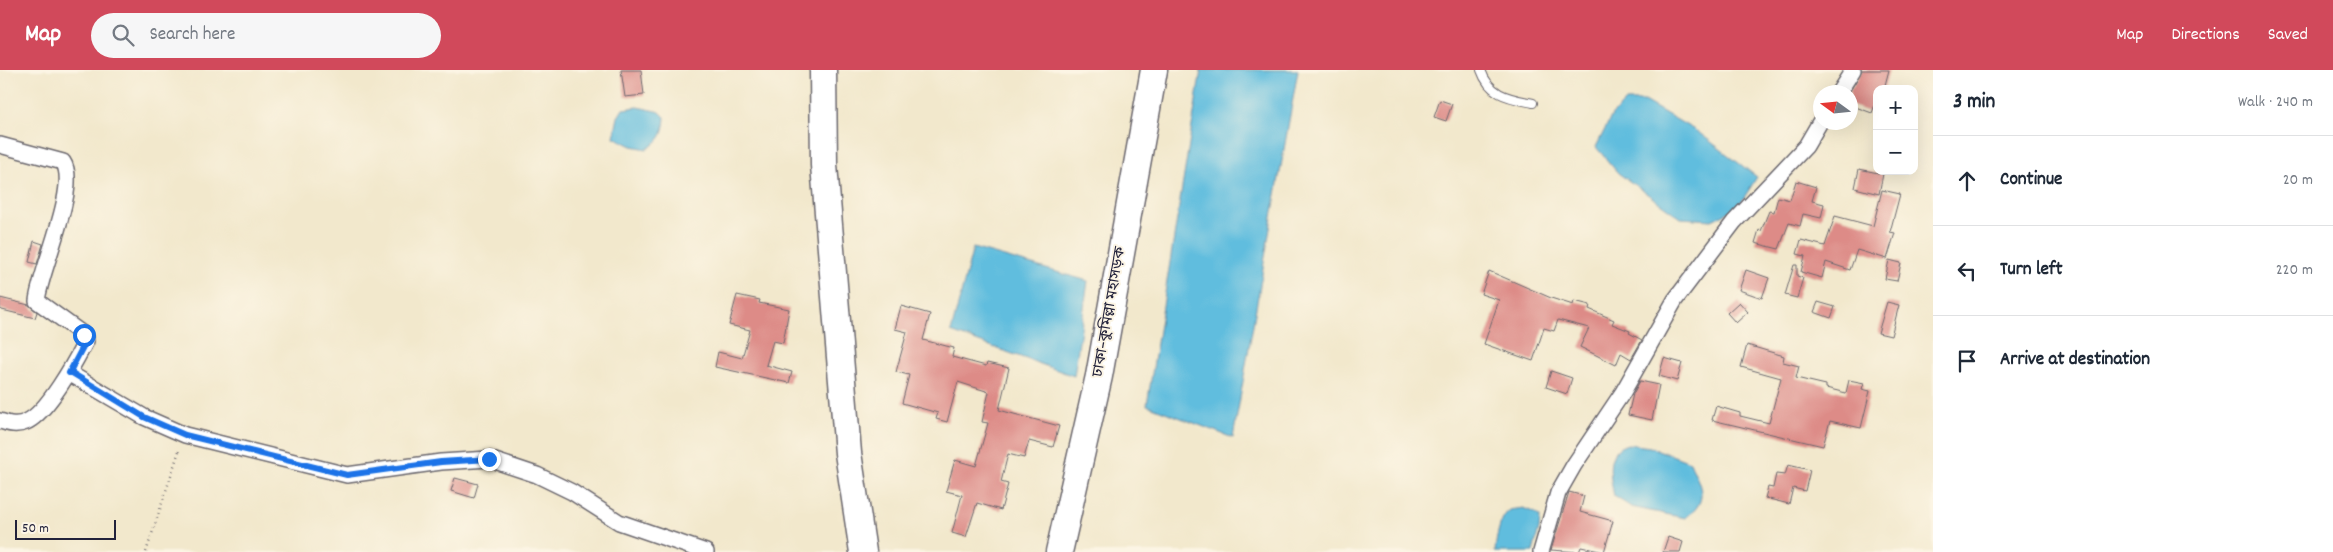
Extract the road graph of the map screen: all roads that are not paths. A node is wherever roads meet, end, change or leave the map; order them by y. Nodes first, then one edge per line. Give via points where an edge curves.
1 (822, 70) edge
2 (1154, 70) edge
3 (1481, 70) edge
4 (1853, 70) edge
5 (1843, 85) edge
6 (1533, 103) dead end
7 (1815, 130) edge
8 (0, 145) edge
9 (69, 373) junction
10 (0, 421) edge
11 (706, 552) edge
12 (863, 552) edge
13 (1059, 552) edge
14 (1541, 552) edge

1 - 12 highway via 824,165 842,387
2 - 13 highway, ঢাকা–কুমিল্লা মহাসড়ক via 1099,376
3 - 6 lane via 1493,91
4 - 5 street
7 - 14 street via 1806,146 1734,222 1675,300 1623,392 1558,493
8 - 9 street via 63,162 68,172 65,203 37,301 86,338
9 - 10 street via 39,415 11,425
9 - 11 street via 144,417 185,435 347,475 489,459 537,474 619,522

